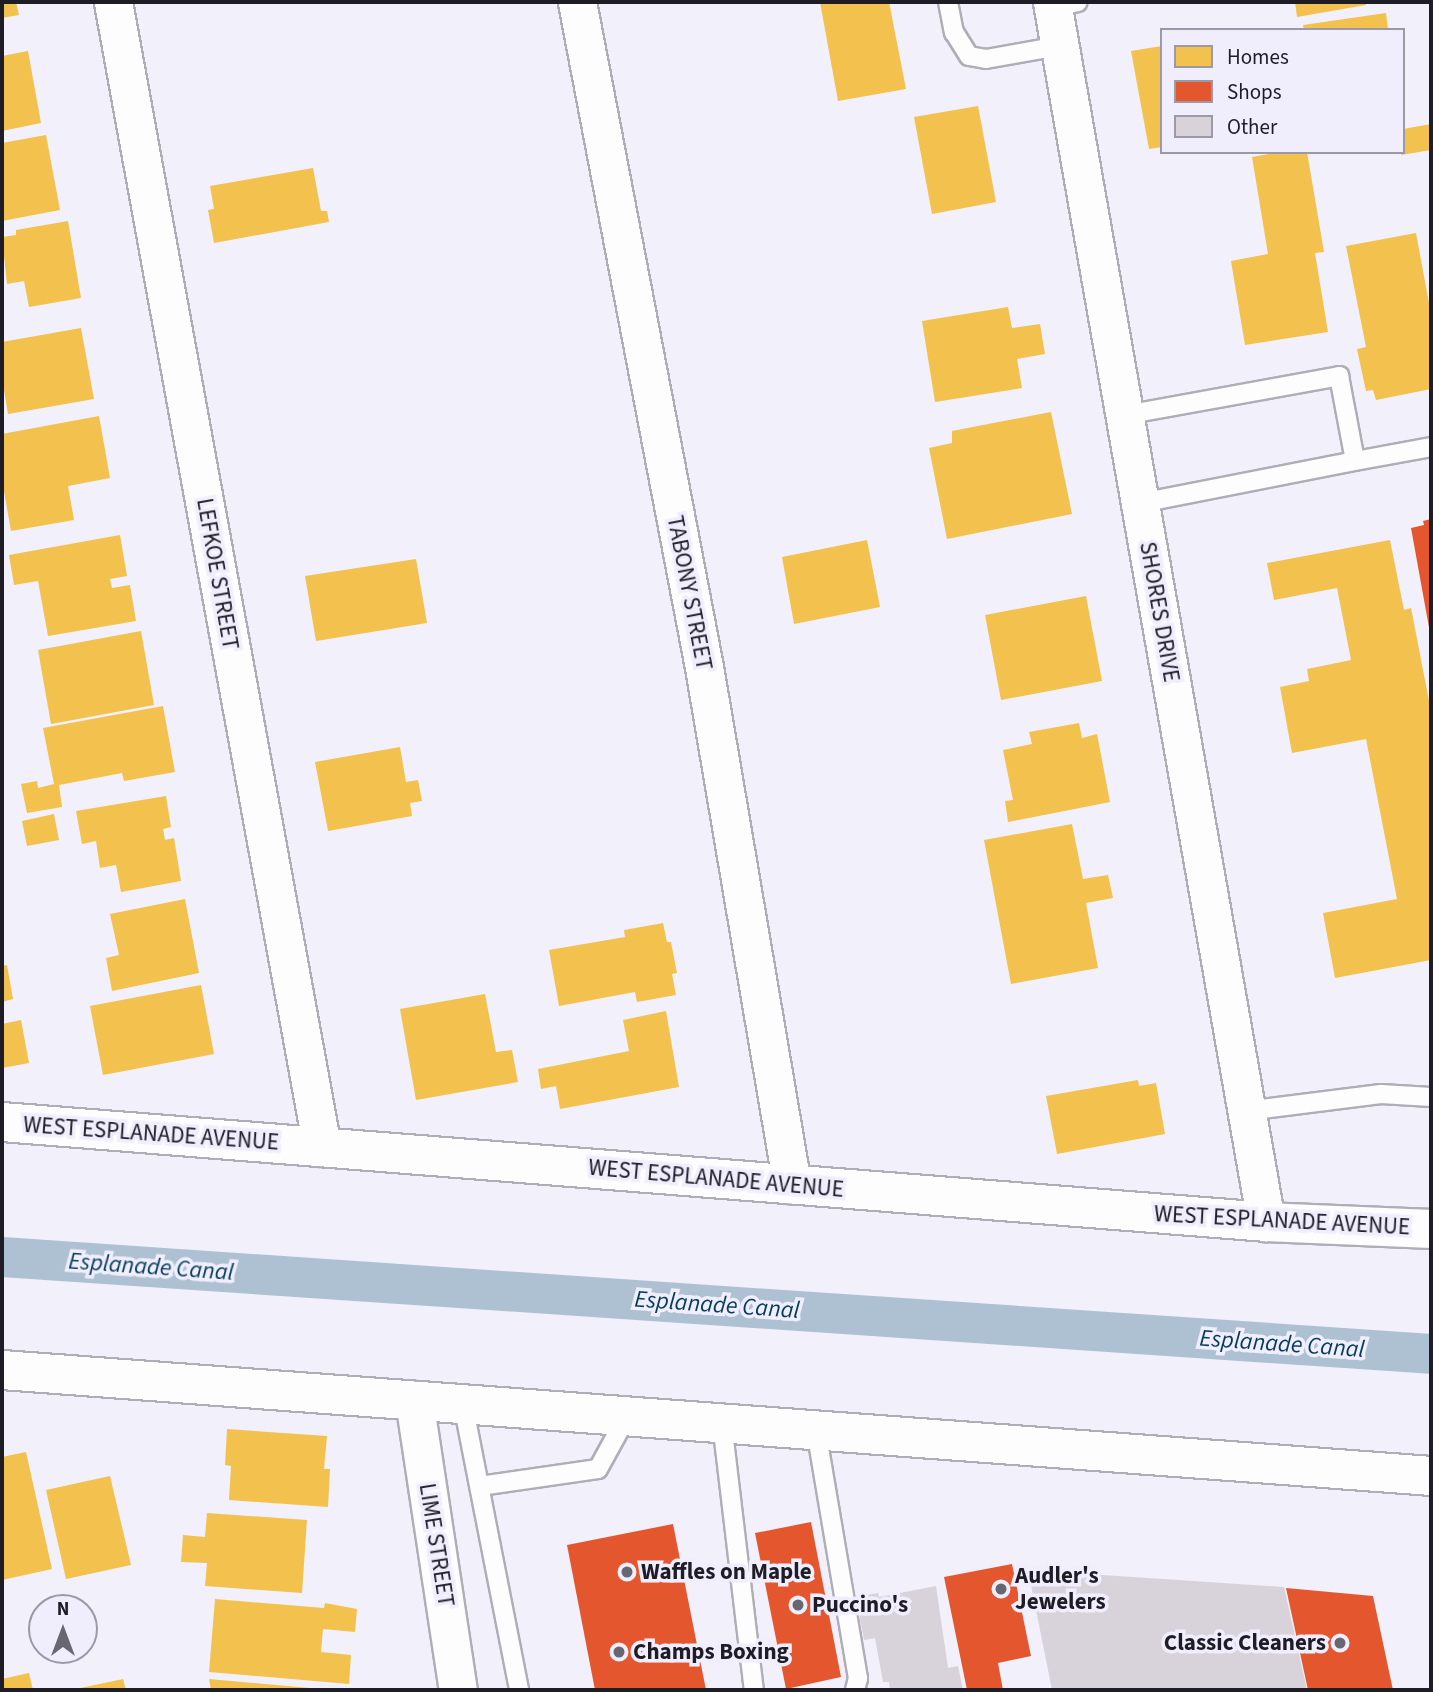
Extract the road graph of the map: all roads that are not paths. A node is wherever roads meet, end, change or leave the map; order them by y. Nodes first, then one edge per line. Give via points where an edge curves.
1 (113, 2) edge
2 (577, 2) edge
3 (948, 2) edge
4 (1061, 4) edge
5 (1060, 46) junction
6 (1125, 415) junction
7 (1431, 447) edge
8 (1355, 461) junction
9 (1140, 503) junction
10 (1431, 1097) edge
11 (1246, 1111) junction
12 (2, 1122) edge
13 (322, 1147) junction
14 (792, 1185) junction
15 (1266, 1222) junction
16 (1431, 1229) edge
17 (2, 1370) edge
18 (414, 1400) junction
19 (463, 1404) junction
20 (626, 1416) junction
21 (722, 1423) junction
22 (816, 1430) junction
23 (1431, 1476) edge
24 (480, 1486) junction
25 (458, 1690) edge
26 (519, 1690) edge
27 (754, 1690) edge
28 (855, 1690) edge

1 - 13 street, LEFKOE STREET
2 - 14 street, TABONY STREET via 701,653
3 - 5 lane via 954,32 970,56 986,59
4 - 5 street, SHORES DRIVE
5 - 6 street, SHORES DRIVE
6 - 8 lane via 1339,376
6 - 9 street, SHORES DRIVE
7 - 8 lane
8 - 9 lane
9 - 11 street, SHORES DRIVE
10 - 11 lane via 1381,1094
11 - 15 street, SHORES DRIVE
12 - 13 main road, WEST ESPLANADE AVENUE
13 - 14 main road, WEST ESPLANADE AVENUE
14 - 15 main road, WEST ESPLANADE AVENUE
15 - 16 main road, WEST ESPLANADE AVENUE
17 - 18 main road
18 - 19 main road
18 - 25 street, LIME STREET
19 - 20 main road
19 - 24 lane
20 - 21 main road
20 - 24 lane via 598,1469
21 - 22 main road
21 - 27 lane
22 - 23 main road
22 - 28 lane via 858,1678
24 - 26 lane

